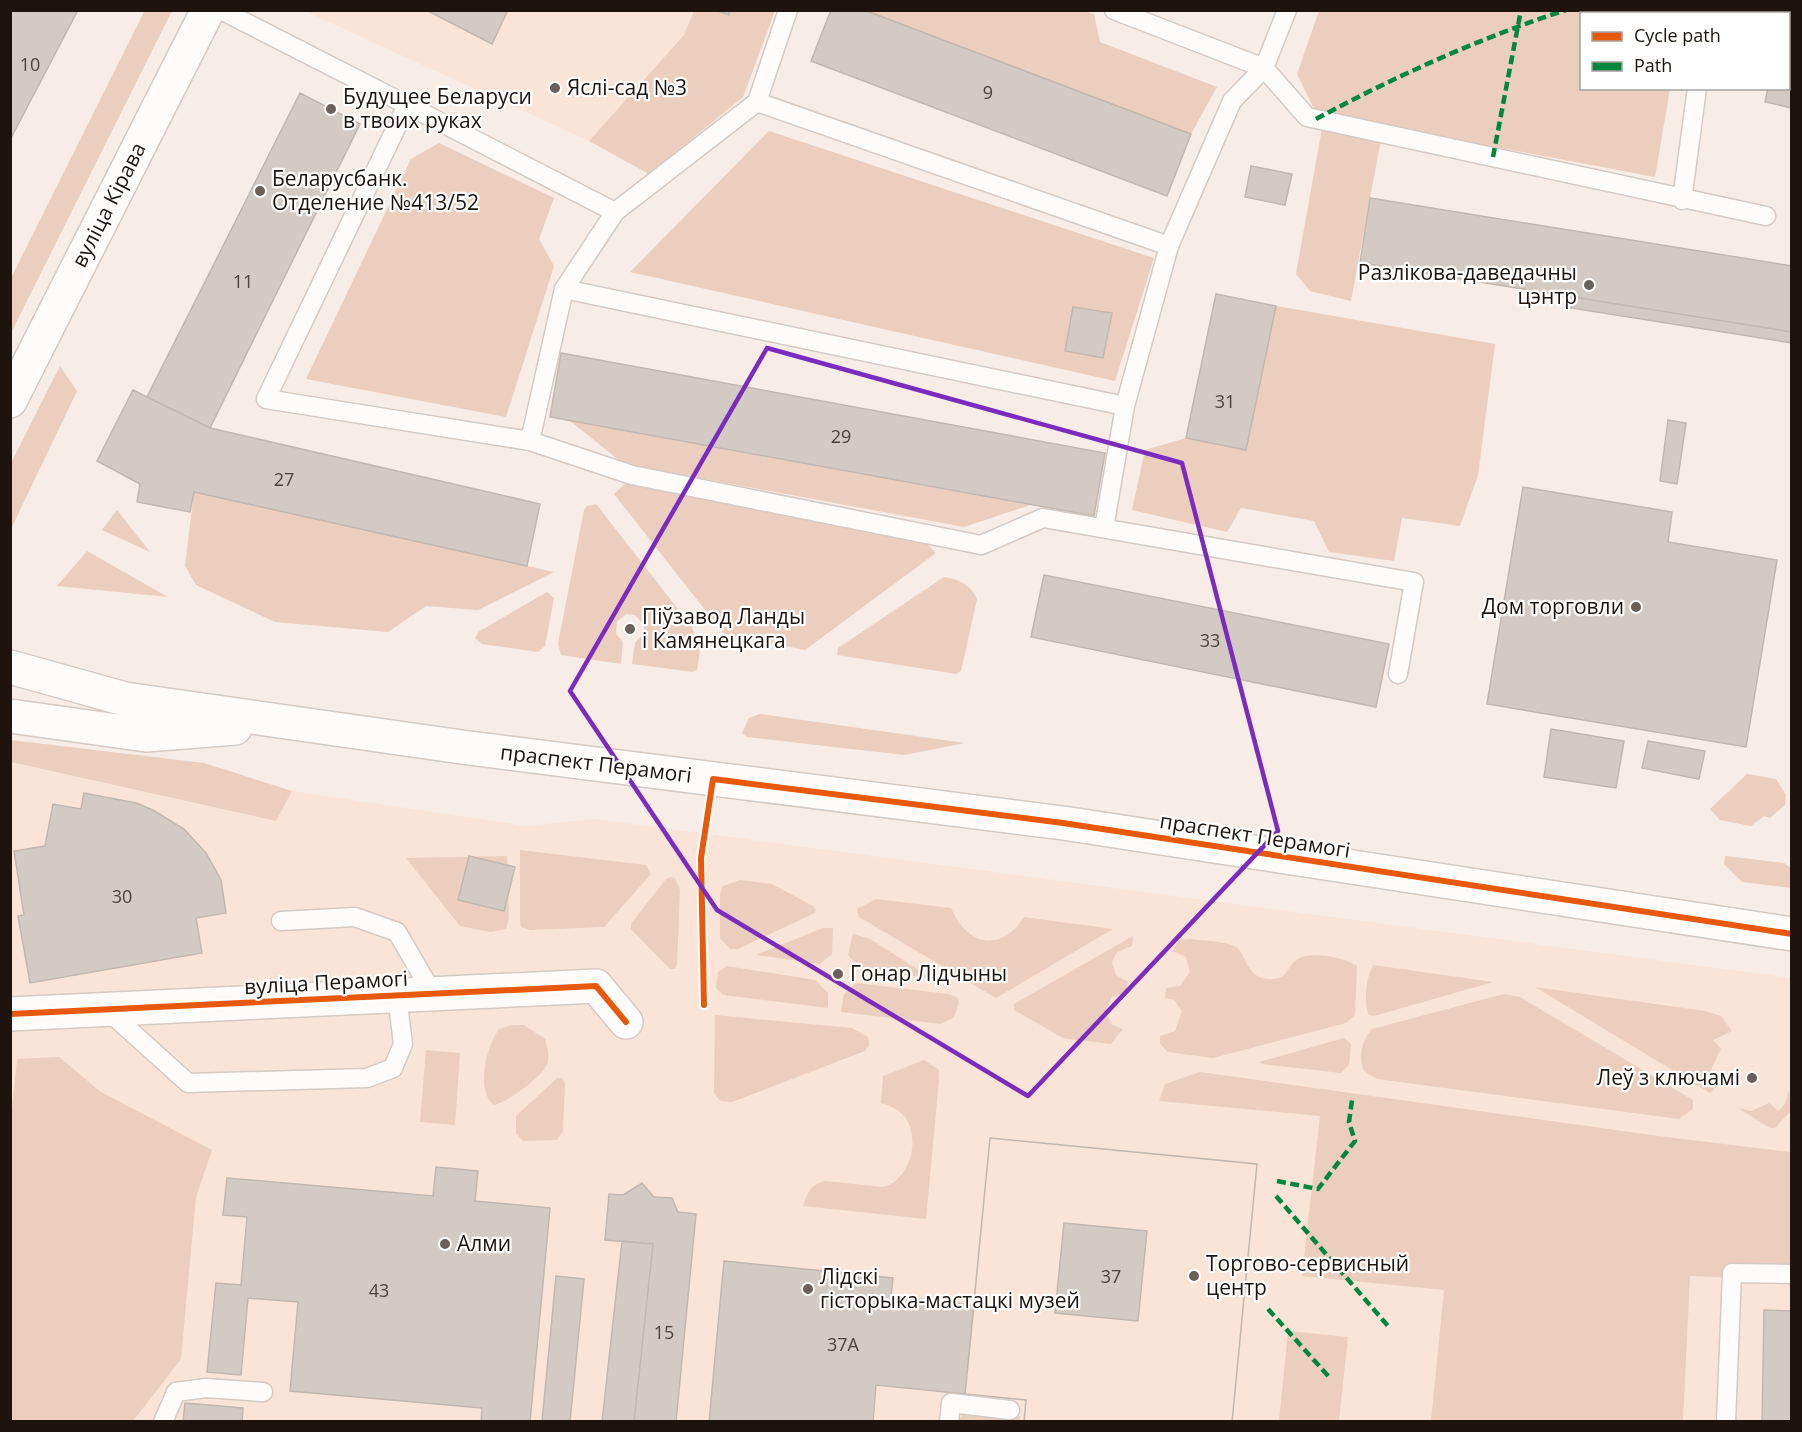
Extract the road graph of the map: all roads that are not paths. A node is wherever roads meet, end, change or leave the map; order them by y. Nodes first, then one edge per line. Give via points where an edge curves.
1 (207, 10) edge
2 (221, 10) edge
3 (788, 10) edge
4 (1114, 10) edge
5 (1287, 10) edge
6 (1264, 68) junction
7 (1697, 90) edge
8 (757, 102) junction
9 (407, 105) junction
10 (1682, 200) junction
11 (615, 212) junction
12 (1766, 216) dead end
13 (1169, 246) junction
14 (564, 289) junction
15 (10, 400) edge
16 (1125, 406) junction
17 (530, 441) junction
18 (1104, 528) junction
19 (10, 667) edge
20 (1398, 674) dead end
21 (10, 716) edge
22 (291, 723) junction
23 (281, 921) dead end
24 (1791, 934) edge
25 (433, 994) junction
26 (397, 996) junction
27 (11, 1008) edge
28 (107, 1010) junction
29 (626, 1022) dead end
30 (1791, 1274) edge
31 (264, 1392) dead end
32 (1010, 1410) dead end
33 (163, 1422) edge
34 (949, 1422) edge
35 (1726, 1422) edge

1 - 15 main road, вуліца Кірава
2 - 9 lane
3 - 8 lane
4 - 6 lane
5 - 6 lane
6 - 10 lane via 1307,117
6 - 13 lane via 1232,101
7 - 10 lane
8 - 11 lane
8 - 13 lane
9 - 11 lane
9 - 17 lane via 266,399
10 - 12 lane
11 - 14 lane
13 - 16 lane
14 - 16 lane
14 - 17 lane
16 - 18 lane
17 - 18 lane via 632,475 981,545 1043,518
18 - 20 lane via 1414,582
19 - 22 main road, праспект Перамогі via 125,699
21 - 22 main road, праспект Перамогі via 146,735
22 - 24 main road, праспект Перамогі via 1063,823
23 - 25 lane via 355,917 397,932
25 - 26 main road, вуліца Перамогі
25 - 29 main road, вуліца Перамогі via 596,986
26 - 28 main road, вуліца Перамогі
26 - 28 lane via 403,1044 393,1068 367,1078 188,1083
27 - 28 main road, вуліца Перамогі
30 - 35 lane via 1731,1274
31 - 33 lane via 206,1388 177,1392
32 - 34 lane via 951,1403

